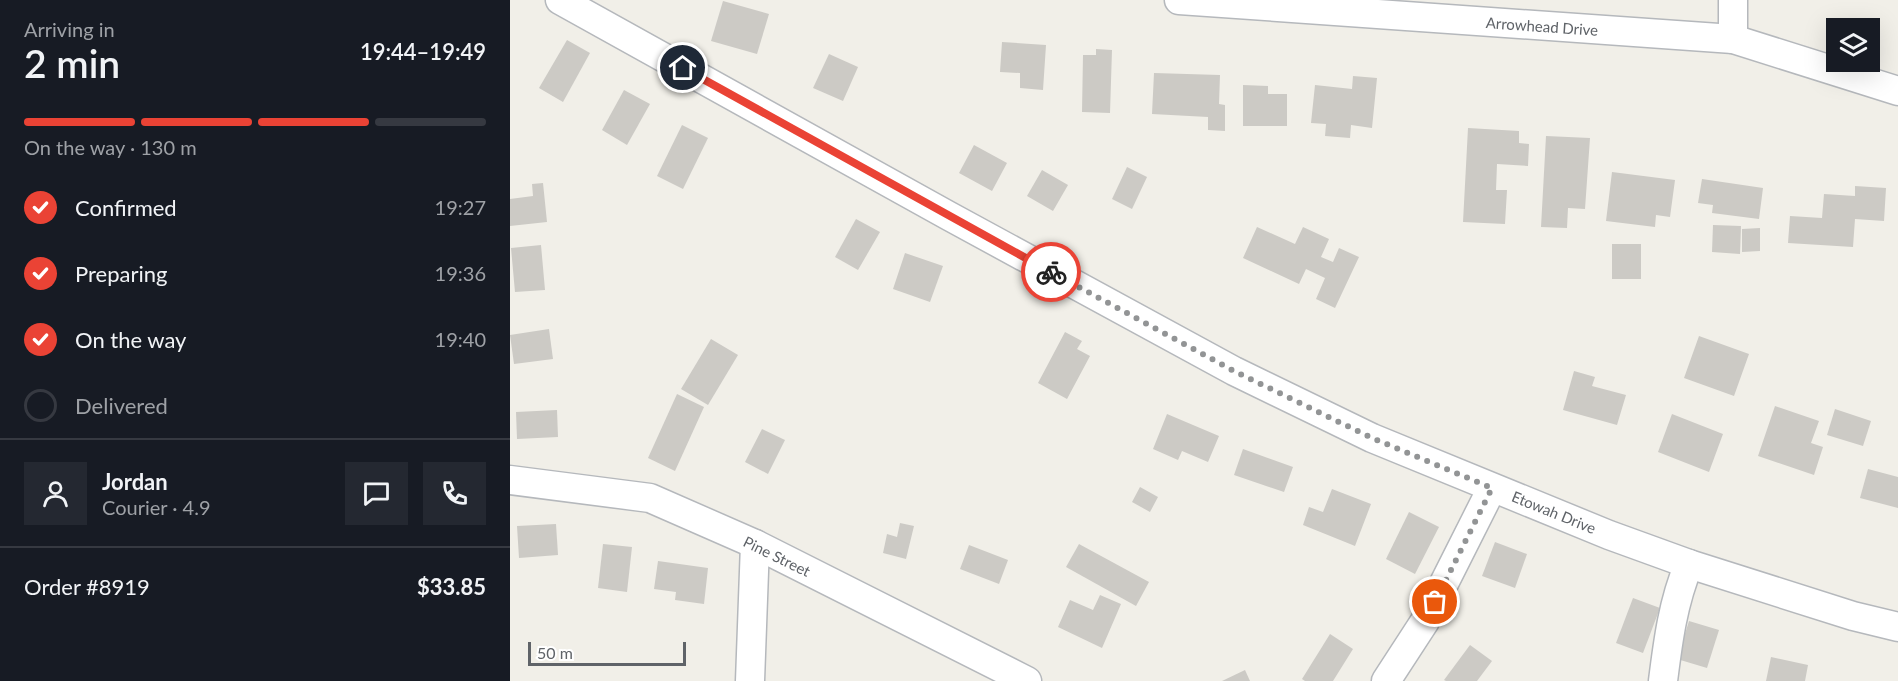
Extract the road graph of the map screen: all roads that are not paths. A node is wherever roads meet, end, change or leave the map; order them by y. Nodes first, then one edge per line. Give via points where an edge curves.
1 (560, 0) edge
2 (1179, 0) edge
3 (1733, 0) edge
4 (1733, 39) junction
5 (1898, 91) edge
6 (510, 480) edge
7 (1492, 488) junction
8 (755, 544) junction
9 (1689, 564) junction
10 (1898, 627) edge
11 (750, 681) edge
12 (1027, 681) edge
13 (1386, 681) edge
14 (1663, 681) edge

1 - 7 street, Etowah Drive via 1234,371 1372,438
2 - 4 street, Arrowhead Drive
3 - 4 street
4 - 5 street, Arrowhead Drive
6 - 8 street, Pine Street via 650,498
7 - 9 street, Etowah Drive
7 - 13 street via 1425,621
8 - 11 street
8 - 12 street, Pine Street
9 - 10 street, Etowah Drive
9 - 14 street via 1668,635

